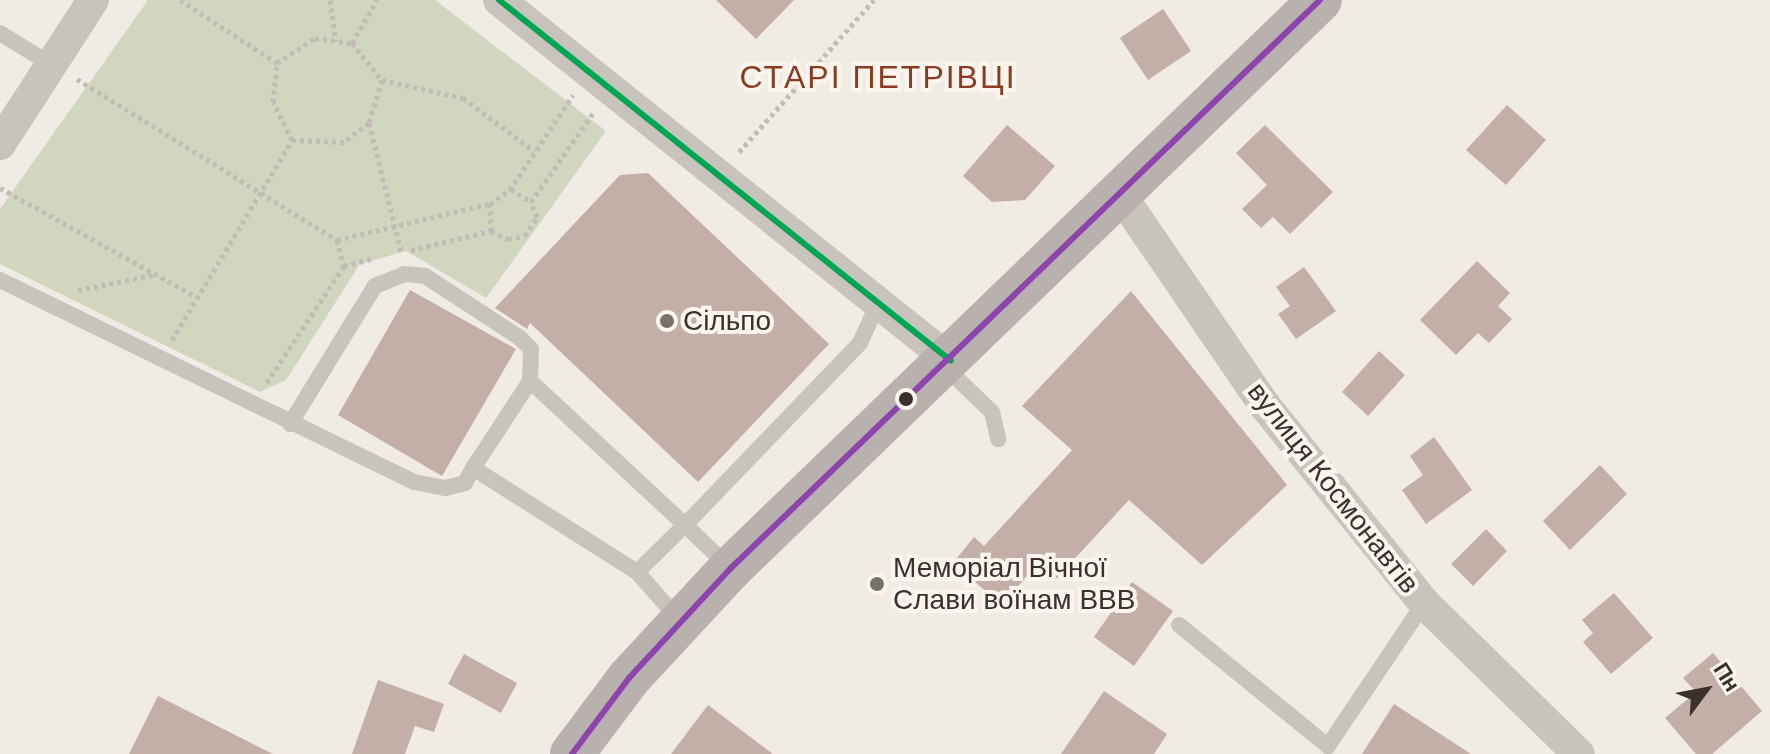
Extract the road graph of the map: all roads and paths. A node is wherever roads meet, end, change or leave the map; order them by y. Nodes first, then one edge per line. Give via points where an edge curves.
1 (93, 0) edge
2 (180, 0) edge
3 (330, 0) edge
4 (377, 0) edge
5 (499, 0) edge
6 (874, 0) edge
7 (1320, 0) edge
8 (0, 33) edge
9 (336, 41) junction
10 (352, 43) junction
11 (277, 63) junction
12 (52, 65) junction
13 (382, 80) junction
14 (600, 80) junction
15 (369, 123) junction
16 (292, 140) junction
17 (0, 144) edge
18 (534, 151) junction
19 (719, 174) junction
20 (0, 188) edge
21 (511, 189) junction
22 (263, 190) junction
23 (1120, 194) junction
24 (531, 202) junction
25 (490, 204) junction
26 (397, 227) junction
27 (491, 231) junction
28 (337, 240) junction
29 (401, 252) junction
30 (344, 266) junction
31 (157, 274) junction
32 (414, 275) junction
33 (0, 280) edge
34 (197, 297) junction
35 (38, 299) junction
36 (878, 303) junction
37 (160, 360) junction
38 (948, 364) junction
39 (530, 381) junction
40 (252, 405) junction
41 (290, 424) junction
42 (998, 439) dead end
43 (473, 468) junction
44 (685, 525) junction
45 (731, 568) junction
46 (637, 572) junction
47 (1424, 603) junction
48 (681, 622) junction
49 (1179, 625) dead end
50 (572, 754) edge
51 (1579, 754) edge

1 - 12 street
2 - 11 path
3 - 9 path
4 - 10 path
5 - 14 street
6 - 19 path
7 - 23 main road
8 - 12 lane
9 - 10 path
9 - 11 path via 315,38
10 - 13 path
11 - 16 path via 273,102
12 - 17 street
12 - 22 path
13 - 15 path
13 - 18 path via 463,98
14 - 18 path
14 - 19 street
14 - 24 path
15 - 16 path via 344,142
15 - 26 path
16 - 22 path
18 - 21 path
19 - 36 street
20 - 31 path
21 - 24 path
21 - 25 path
22 - 28 path
22 - 34 path
23 - 38 main road
23 - 47 street, вулиця Космонавтів via 1266,407
24 - 27 path via 537,217 525,236 508,239
25 - 26 path
25 - 27 path
26 - 28 path
26 - 29 path
27 - 29 path
28 - 30 path
29 - 30 path
29 - 32 path
30 - 40 path
31 - 34 path
31 - 35 path
32 - 39 lane via 425,276 520,338 531,349
32 - 41 lane via 388,277 375,286
33 - 35 lane
34 - 37 path
35 - 37 lane
36 - 38 street
36 - 44 lane via 860,343
37 - 40 lane
38 - 42 lane via 992,412
38 - 45 main road
39 - 43 lane
39 - 44 lane
40 - 41 lane
41 - 43 lane via 414,482 455,486 465,483
43 - 46 lane
44 - 45 lane
44 - 46 lane
45 - 48 main road
46 - 48 lane
47 - 49 lane via 1328,746
47 - 51 street, вулиця Космонавтів
48 - 50 main road via 629,678

